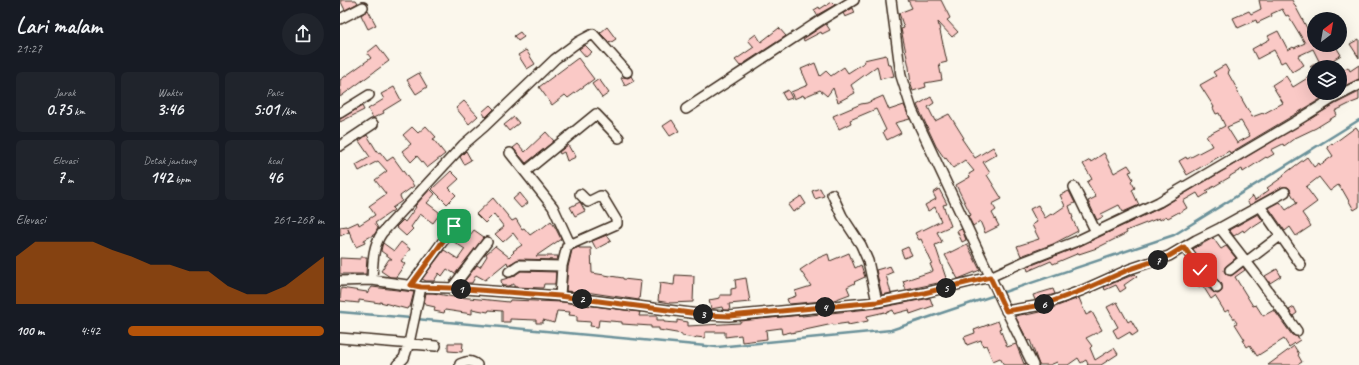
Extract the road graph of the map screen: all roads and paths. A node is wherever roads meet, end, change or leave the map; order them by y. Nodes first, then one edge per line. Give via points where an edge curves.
1 (854, 0) edge
2 (891, 0) edge
3 (364, 7) dead end
4 (340, 19) edge
5 (627, 72) dead end
6 (1359, 85) edge
7 (369, 95) dead end
8 (686, 109) dead end
9 (340, 113) edge
10 (373, 124) dead end
11 (619, 138) dead end
12 (340, 146) edge
13 (510, 153) dead end
14 (525, 172) junction
15 (1074, 187) dead end
16 (1285, 192) dead end
17 (580, 194) dead end
18 (832, 194) dead end
19 (1260, 206) junction
20 (454, 226) dead end
21 (1220, 228) junction
22 (1096, 232) junction
23 (1280, 236) junction
24 (487, 242) dead end
25 (570, 244) junction
26 (1183, 248) junction
27 (1245, 261) junction
28 (1301, 265) dead end
29 (562, 266) junction
30 (1230, 270) dead end
31 (509, 272) dead end
32 (372, 280) junction
33 (992, 280) junction
34 (340, 281) edge
35 (411, 285) junction
36 (421, 287) junction
37 (452, 288) junction
38 (1217, 288) dead end
39 (560, 296) junction
40 (877, 302) junction
41 (1006, 311) junction
42 (1297, 331) dead end
43 (340, 338) edge
44 (409, 341) junction
45 (436, 346) dead end
46 (460, 364) edge
47 (397, 365) edge
48 (477, 365) edge
49 (1033, 365) edge

1 - 8 street
2 - 33 street via 901,76 912,110
3 - 4 street
5 - 32 street via 592,34 555,59 463,145 379,238 374,252
6 - 22 street via 1159,202
7 - 9 street
10 - 12 street
11 - 14 street via 596,114
13 - 14 street
14 - 25 street via 555,211
15 - 22 street
16 - 19 street
17 - 25 street via 588,202 602,196 617,224
18 - 40 street via 868,261
19 - 21 street
19 - 23 street
20 - 35 street
21 - 26 street
21 - 27 street
22 - 33 street via 1023,262
23 - 27 street
23 - 28 street
24 - 37 street
25 - 29 street via 565,248
26 - 38 street
26 - 41 street via 1169,256 1042,305
27 - 30 street
27 - 42 street
29 - 31 street via 519,265
29 - 39 street
32 - 34 street
32 - 35 street
33 - 40 street
33 - 41 street
35 - 36 street
36 - 37 street
36 - 44 street
37 - 39 street
39 - 40 street via 729,316
41 - 49 street
43 - 44 street
44 - 45 street
44 - 47 street via 404,358
46 - 48 street via 471,361

